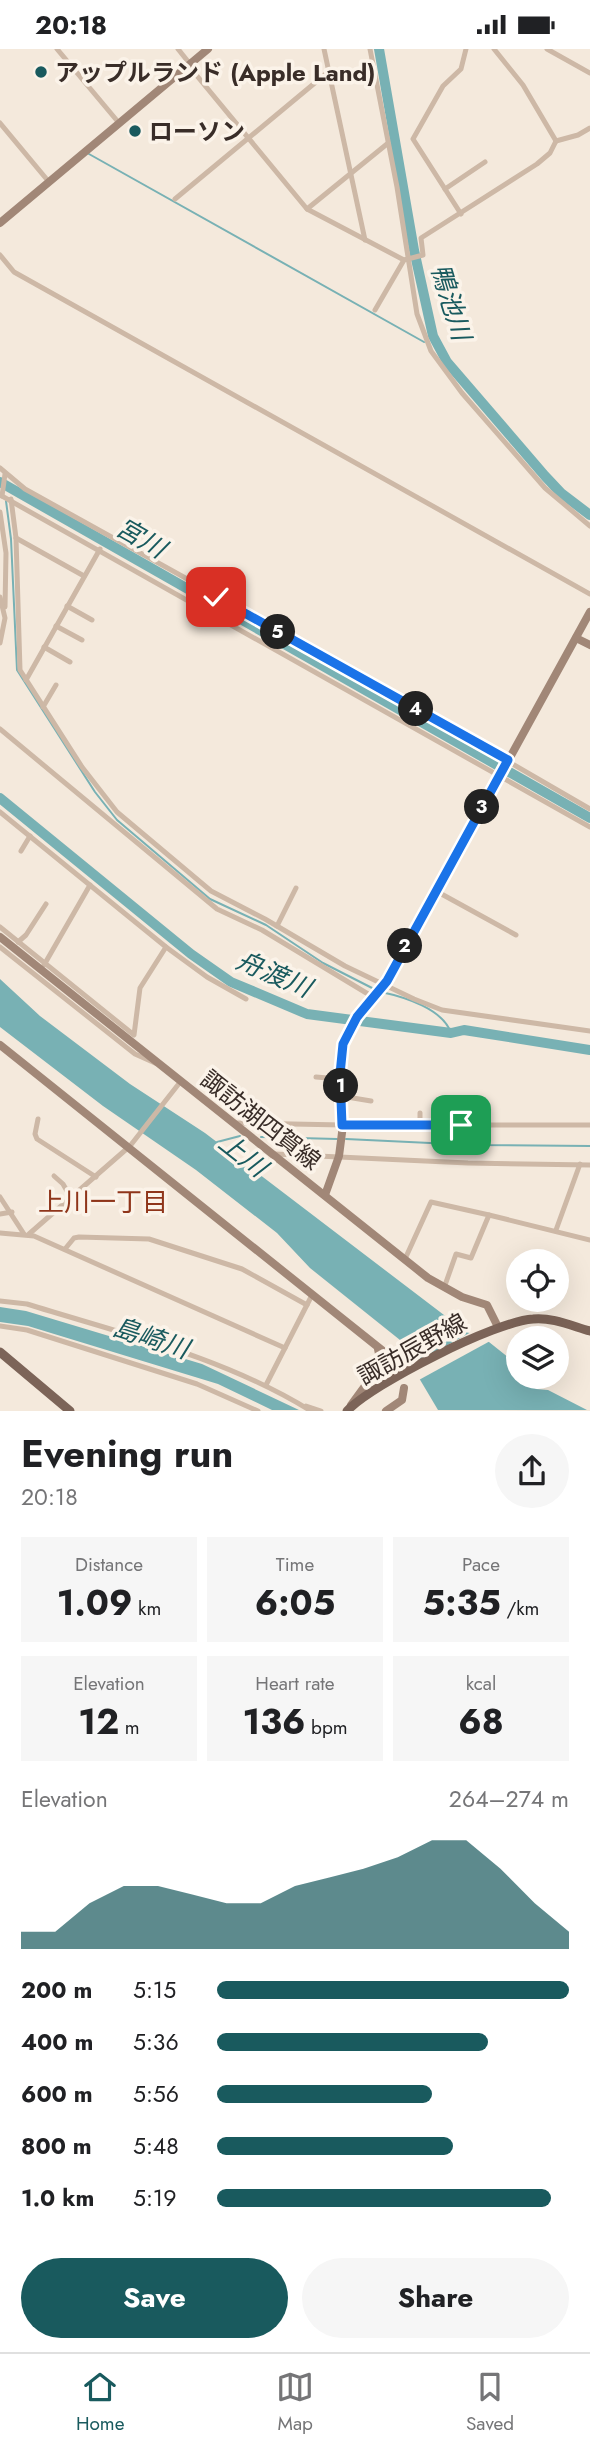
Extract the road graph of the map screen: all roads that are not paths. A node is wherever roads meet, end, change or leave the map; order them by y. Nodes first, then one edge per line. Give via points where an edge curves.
1 (57, 49) edge
2 (178, 49) edge
3 (208, 49) edge
4 (324, 49) edge
5 (370, 49) edge
6 (466, 49) edge
7 (494, 49) edge
8 (547, 49) edge
9 (189, 65) junction
10 (328, 72) junction
11 (590, 73) edge
12 (119, 123) junction
13 (0, 124) edge
14 (590, 128) edge
15 (248, 137) junction
16 (556, 141) junction
17 (387, 144) junction
18 (485, 162) dead end
19 (349, 174) junction
20 (49, 182) junction
21 (445, 189) junction
22 (175, 199) dead end
23 (307, 209) junction
24 (461, 214) junction
25 (0, 223) edge
26 (365, 240) junction
27 (0, 255) edge
28 (406, 259) junction
29 (375, 310) dead end
30 (0, 468) edge
31 (5, 476) junction
32 (2, 495) edge
33 (10, 499) junction
34 (0, 512) edge
35 (590, 526) edge
36 (16, 538) junction
37 (100, 549) junction
38 (3, 553) edge
39 (84, 576) junction
40 (590, 594) edge
41 (0, 597) edge
42 (67, 606) junction
43 (5, 607) junction
44 (590, 612) edge
45 (92, 620) dead end
46 (56, 626) junction
47 (576, 638) junction
48 (82, 640) dead end
49 (0, 643) edge
50 (590, 645) edge
51 (44, 646) junction
52 (70, 662) dead end
53 (26, 680) junction
54 (56, 685) dead end
55 (43, 707) junction
56 (0, 729) edge
57 (507, 761) junction
58 (500, 775) junction
59 (590, 809) edge
60 (0, 811) edge
61 (590, 827) edge
62 (30, 836) junction
63 (21, 851) dead end
64 (90, 885) junction
65 (296, 888) dead end
66 (436, 891) junction
67 (46, 904) dead end
68 (277, 926) junction
69 (0, 927) edge
70 (516, 935) dead end
71 (0, 937) edge
72 (18, 942) junction
73 (0, 947) edge
74 (166, 947) junction
75 (44, 965) junction
76 (384, 985) junction
77 (373, 997) junction
78 (246, 999) dead end
79 (350, 1031) joint
80 (590, 1031) edge
81 (0, 1045) edge
82 (161, 1065) junction
83 (316, 1077) dead end
84 (340, 1079) junction
85 (180, 1083) junction
86 (341, 1095) junction
87 (371, 1101) dead end
88 (420, 1113) dead end
89 (38, 1119) dead end
90 (234, 1123) junction
91 (342, 1125) junction
92 (420, 1125) junction
93 (590, 1125) edge
94 (129, 1147) junction
95 (273, 1154) junction
96 (339, 1156) junction
97 (580, 1164) junction
98 (590, 1164) edge
99 (84, 1170) junction
100 (78, 1175) dead end
101 (54, 1176) dead end
102 (96, 1177) junction
103 (325, 1195) junction
104 (0, 1197) edge
105 (71, 1198) junction
106 (12, 1212) junction
107 (0, 1214) edge
108 (489, 1215) junction
109 (556, 1230) junction
110 (0, 1233) edge
111 (26, 1234) junction
112 (590, 1240) edge
113 (65, 1249) junction
114 (405, 1259) junction
115 (444, 1288) junction
116 (312, 1295) junction
117 (0, 1301) edge
118 (307, 1305) junction
119 (0, 1326) edge
120 (493, 1329) junction
121 (590, 1331) edge
122 (373, 1344) junction
123 (285, 1349) junction
124 (0, 1352) edge
125 (404, 1374) junction
126 (266, 1385) junction
127 (404, 1388) dead end
128 (303, 1405) junction
129 (349, 1410) edge
130 (70, 1411) edge
131 (258, 1411) edge
132 (311, 1411) edge
133 (321, 1411) edge
134 (386, 1411) edge

1 - 12 street
2 - 9 street
3 - 9 street
4 - 10 street
5 - 17 street
6 - 21 street via 461,69 443,86 413,139
7 - 16 street via 523,85
8 - 11 street
9 - 12 street
9 - 15 street
10 - 15 street
10 - 19 street
12 - 20 street
13 - 20 street
14 - 16 street
15 - 22 street
15 - 23 street
16 - 24 street via 537,164
17 - 19 street
17 - 28 street
18 - 21 street
19 - 23 street
19 - 26 street
20 - 25 street
21 - 24 street
23 - 26 street
24 - 28 street via 421,238 423,255
26 - 28 street
27 - 40 street via 14,272
28 - 29 street
28 - 35 street via 417,314 438,363 545,488
30 - 31 street
31 - 32 street
31 - 57 street
32 - 33 street
33 - 36 street
33 - 37 street
34 - 38 street
36 - 39 street
36 - 53 street via 20,670
37 - 39 street
37 - 58 street
38 - 43 street
39 - 42 street
41 - 43 street
42 - 45 street
42 - 46 street
43 - 49 street
44 - 47 street
46 - 48 street
46 - 51 street
47 - 50 street
47 - 57 street
51 - 52 street
51 - 53 street
53 - 55 street
54 - 55 street
55 - 68 street via 117,813 211,891
56 - 77 street via 217,909 262,930
57 - 58 street
57 - 59 street
58 - 61 street
58 - 66 street
60 - 62 street
62 - 63 street
62 - 64 street
64 - 74 street
64 - 75 street
65 - 68 street
66 - 70 street
66 - 76 street
67 - 72 street
68 - 76 street
69 - 72 street
71 - 82 street, 諏訪湖四賀線
72 - 75 street
73 - 82 street via 135,1054
74 - 75 street via 140,988 134,1035
74 - 78 street
76 - 77 street
76 - 80 street via 442,1010
77 - 79 street
79 - 84 street via 343,1044
81 - 94 street
82 - 85 street, 諏訪湖四賀線
83 - 84 street
84 - 86 street
85 - 90 street, 諏訪湖四賀線
85 - 94 street
86 - 87 street
86 - 91 street
88 - 92 street
89 - 99 street via 37,1139
90 - 91 street
90 - 95 street, 諏訪湖四賀線
91 - 92 street
91 - 96 street
92 - 93 street
94 - 102 street
94 - 116 street
95 - 96 street
95 - 103 street, 諏訪湖四賀線
96 - 97 street
96 - 103 street
97 - 98 street
97 - 109 street
99 - 100 street
99 - 102 street
101 - 105 street
102 - 105 street
103 - 114 street, 諏訪湖四賀線
104 - 106 street
105 - 111 street
106 - 107 street
106 - 111 street
108 - 109 street
108 - 114 street via 431,1202
108 - 115 street via 471,1258 456,1254
109 - 112 street
110 - 111 street
111 - 113 street
113 - 118 street via 79,1237 149,1239 243,1269
113 - 123 street
114 - 115 street, 諏訪湖四賀線
115 - 120 street, 諏訪湖四賀線 via 486,1305
116 - 118 street
116 - 122 street
117 - 126 street via 27,1304 196,1356
118 - 123 street
119 - 131 street via 197,1384
120 - 121 main road, 諏訪辰野線 via 539,1318
120 - 125 main road, 諏訪辰野線
122 - 125 street
122 - 129 street via 380,1352 381,1364
123 - 126 street
124 - 130 main road
125 - 129 main road, 諏訪辰野線
126 - 128 street
127 - 134 street via 402,1399
128 - 132 street
128 - 133 street

